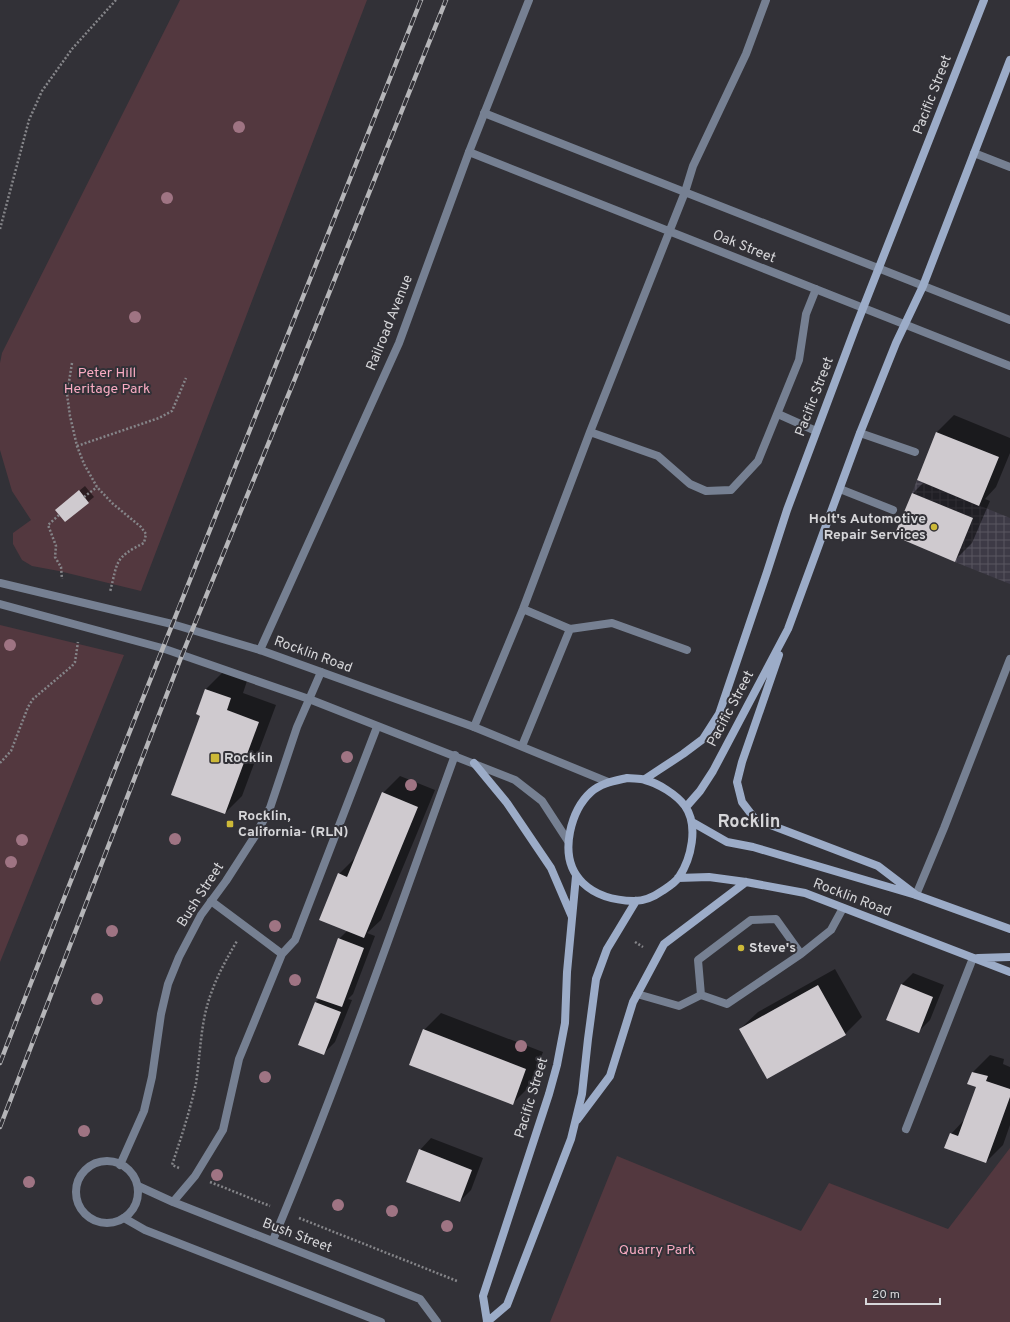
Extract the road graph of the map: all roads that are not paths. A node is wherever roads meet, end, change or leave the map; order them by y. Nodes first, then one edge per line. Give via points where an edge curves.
1 (529, 0) edge
2 (766, 0) edge
3 (984, 0) edge
4 (1010, 60) edge
5 (484, 113) junction
6 (469, 152) junction
7 (974, 153) junction
8 (1010, 167) edge
9 (684, 192) junction
10 (669, 231) junction
11 (878, 269) junction
12 (922, 286) junction
13 (816, 289) junction
14 (863, 308) junction
15 (1010, 320) edge
16 (904, 324) junction
17 (1010, 366) edge
18 (778, 414) junction
19 (816, 431) junction
20 (590, 432) junction
21 (860, 432) junction
22 (916, 452) dead end
23 (840, 489) junction
24 (893, 510) dead end
25 (0, 583) edge
26 (0, 604) edge
27 (523, 609) junction
28 (570, 629) junction
29 (788, 629) junction
30 (260, 650) junction
31 (687, 650) dead end
32 (1010, 659) edge
33 (321, 672) junction
34 (309, 699) junction
35 (377, 727) junction
36 (474, 727) junction
37 (522, 746) junction
38 (455, 755) junction
39 (474, 763) junction
40 (645, 779) junction
41 (608, 782) junction
42 (686, 807) junction
43 (692, 822) junction
44 (568, 841) junction
45 (576, 876) junction
46 (678, 878) junction
47 (746, 882) junction
48 (916, 895) junction
49 (211, 901) junction
50 (636, 901) junction
51 (843, 908) junction
52 (572, 918) junction
53 (1010, 929) edge
54 (282, 954) junction
55 (801, 954) junction
56 (1010, 957) edge
57 (973, 958) junction
58 (1010, 972) edge
59 (637, 994) junction
60 (701, 995) junction
61 (574, 1124) junction
62 (906, 1129) dead end
63 (120, 1165) junction
64 (138, 1186) junction
65 (173, 1202) junction
66 (124, 1218) junction
67 (273, 1240) junction
68 (381, 1322) edge
69 (437, 1322) edge
70 (487, 1322) edge

1 - 5 street, Railroad Avenue
2 - 9 street via 746,54 693,166
3 - 11 main road, Pacific Street
4 - 7 main road, Pacific Street
5 - 6 street, Railroad Avenue
5 - 9 street, Oak Street
6 - 10 street, Oak Street
6 - 30 street, Railroad Avenue via 399,343
7 - 8 street
7 - 12 main road, Pacific Street
9 - 10 street
9 - 11 street, Oak Street
10 - 13 street, Oak Street
10 - 20 street
11 - 12 street, Oak Street
11 - 14 main road, Pacific Street
12 - 15 street, Oak Street
12 - 16 main road, Pacific Street
13 - 14 street, Oak Street
13 - 18 street via 806,314 800,360
14 - 16 street, Oak Street
14 - 19 main road, Pacific Street
16 - 17 street, Oak Street
16 - 21 main road, Pacific Street
18 - 19 street
18 - 20 street via 758,461 732,490 706,491 690,484 658,456
19 - 40 main road, Pacific Street via 719,714 703,739
20 - 27 street
21 - 22 street
21 - 23 main road, Pacific Street
23 - 24 street
23 - 29 main road, Pacific Street
25 - 30 street, Rocklin Road via 172,624
26 - 34 street via 162,648
27 - 28 street
27 - 36 street
28 - 31 street via 612,623
28 - 37 street
29 - 42 main road, Pacific Street via 713,771
29 - 48 main road via 742,762 737,782 742,802 755,819 878,866
30 - 33 street, Rocklin Road
32 - 48 street
33 - 34 street, Bush Street
33 - 36 street, Rocklin Road
34 - 35 street
34 - 49 street, Bush Street via 270,808 255,836
35 - 38 street
35 - 54 street via 295,940
36 - 37 street, Rocklin Road
37 - 41 street, Rocklin Road
38 - 39 street
38 - 67 street via 349,1050
39 - 44 street via 515,780 542,801
39 - 52 main road via 507,803 551,868
40 - 41 main road via 627,778
40 - 42 main road via 678,797
41 - 44 main road via 591,792 579,806
42 - 43 main road
43 - 46 main road via 692,842 688,860
43 - 48 main road, Rocklin Road via 727,842
44 - 45 main road via 569,860
45 - 50 main road via 590,890 614,899
45 - 52 main road, Pacific Street
46 - 47 main road, Rocklin Road via 709,877
46 - 50 main road via 654,896
47 - 51 main road, Rocklin Road via 805,893
47 - 59 main road via 664,944
48 - 53 main road, Rocklin Road
49 - 54 street
49 - 63 street, Bush Street via 201,915 168,984 144,1111
50 - 61 main road, Pacific Street via 607,949 596,979 582,1094
51 - 55 street via 831,930
51 - 57 main road, Rocklin Road
52 - 70 main road, Pacific Street via 565,1023 557,1065 483,1296
54 - 65 street via 240,1059 223,1130 195,1176
55 - 60 street via 727,1004
55 - 60 street via 776,919 751,920 698,960
56 - 57 main road
57 - 58 main road, Rocklin Road
57 - 62 street
59 - 60 street via 679,1006
59 - 61 main road via 610,1076
61 - 70 main road, Pacific Street via 571,1139 507,1305
63 - 64 street via 134,1175
63 - 66 street via 105,1161 88,1168 78,1183 76,1193 83,1211 90,1218 101,1223
64 - 65 street, Bush Street
64 - 66 street via 138,1198 133,1210
65 - 67 street, Bush Street
66 - 68 street via 145,1230
67 - 69 street, Bush Street via 420,1299

